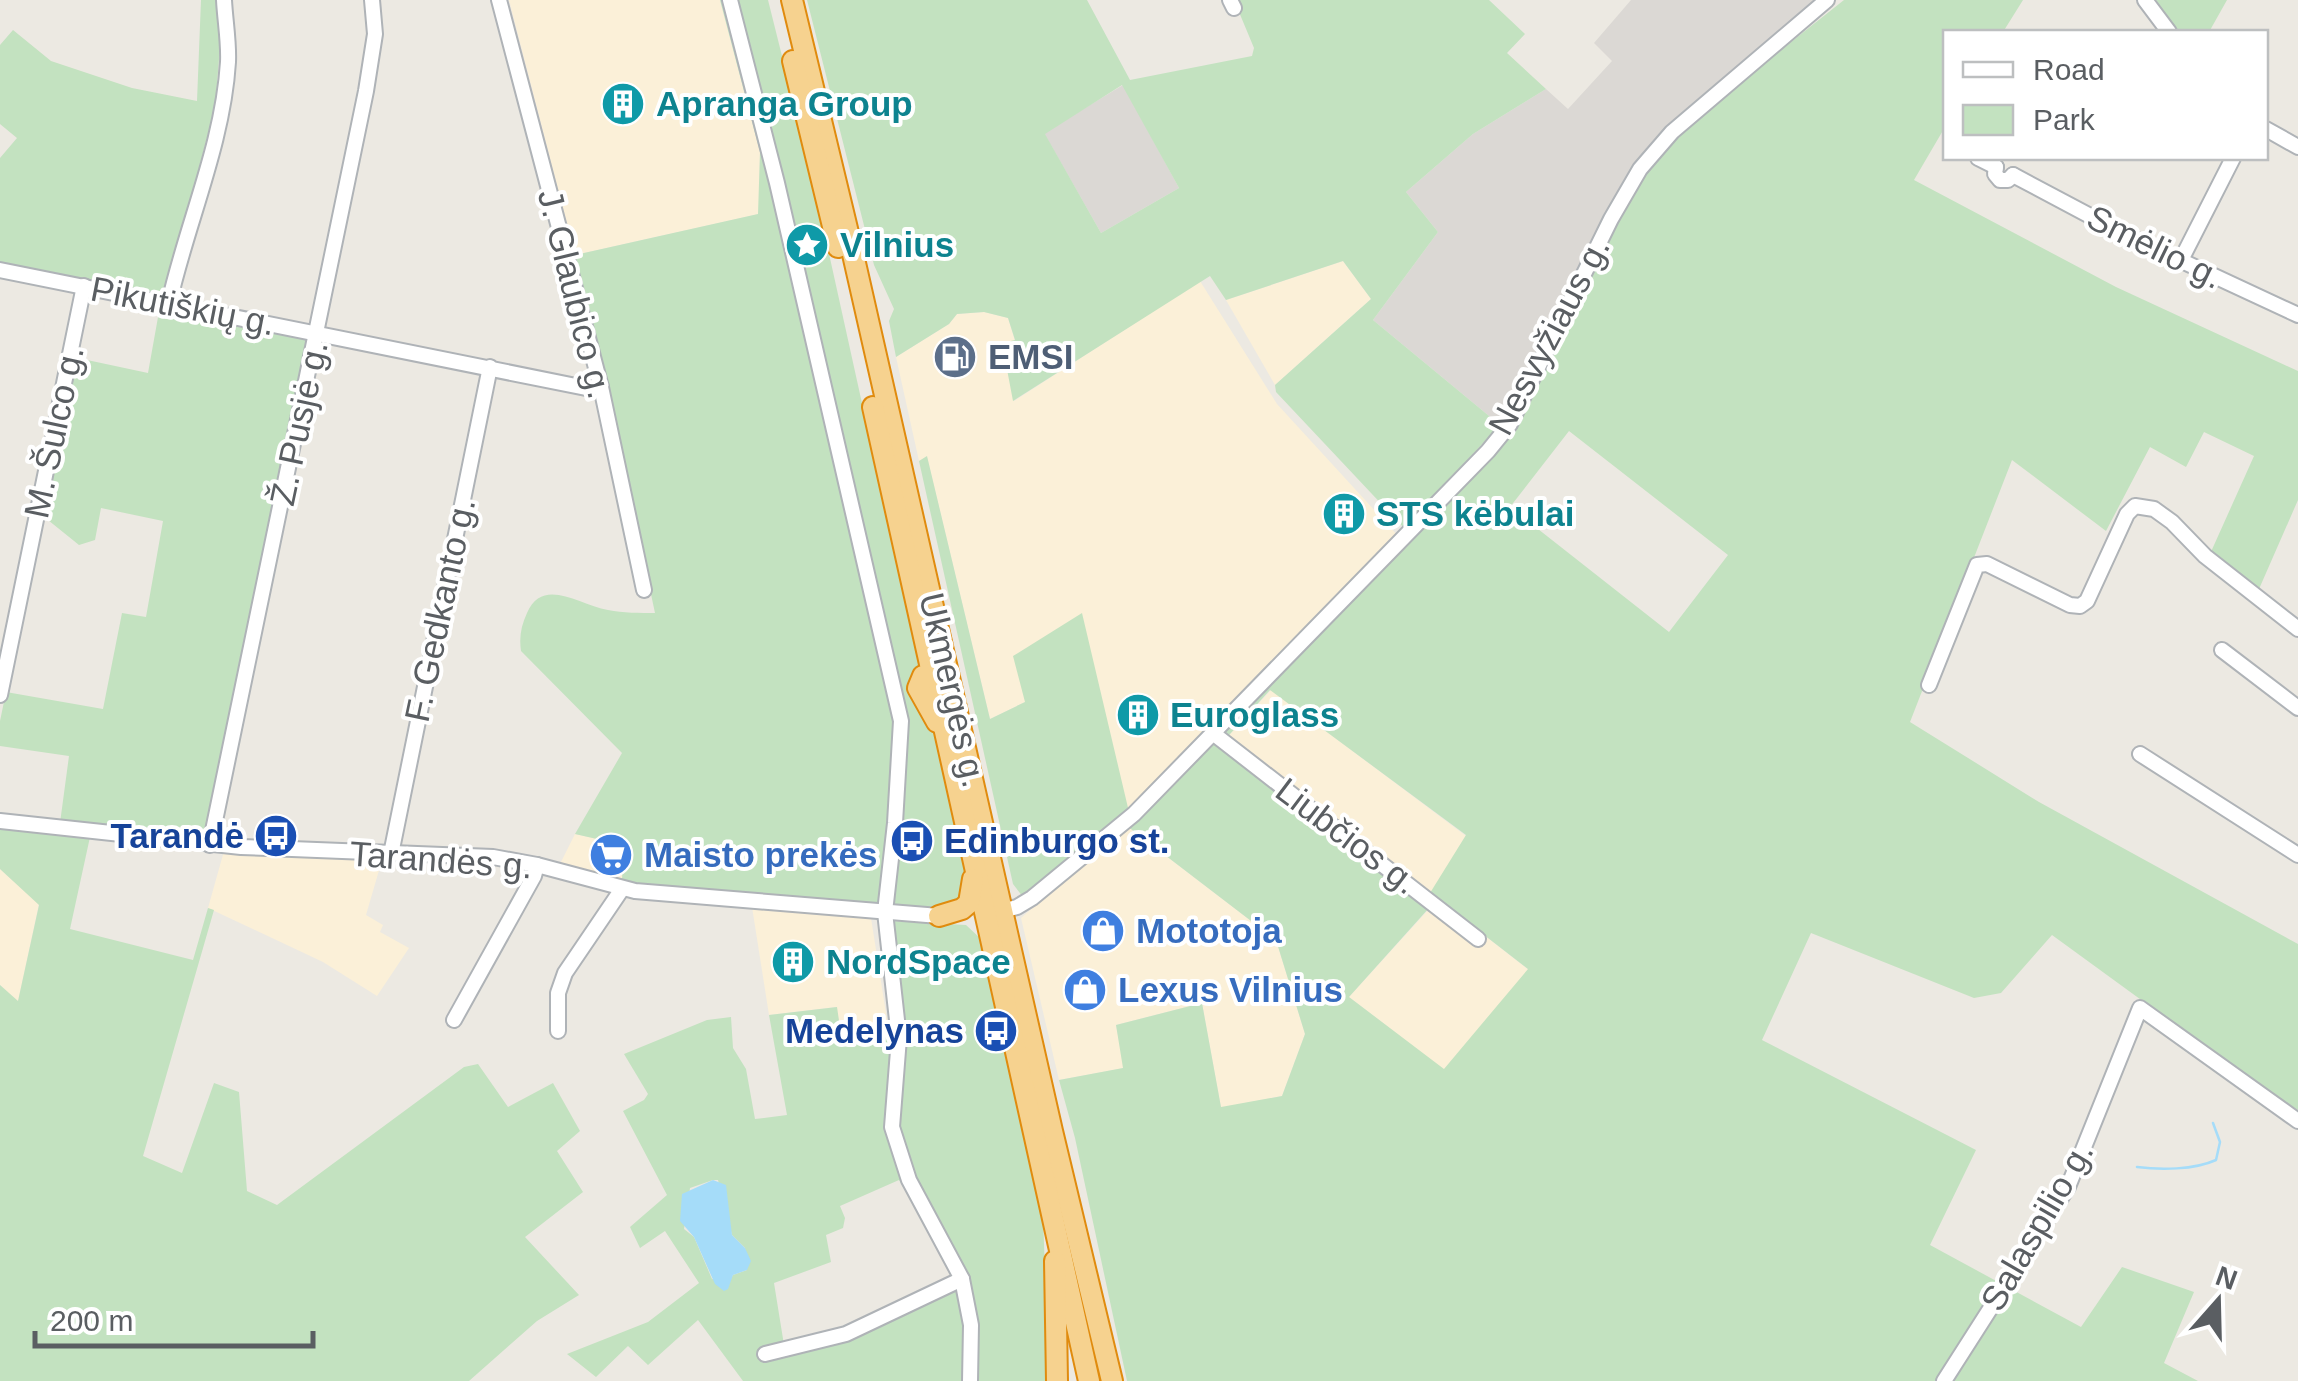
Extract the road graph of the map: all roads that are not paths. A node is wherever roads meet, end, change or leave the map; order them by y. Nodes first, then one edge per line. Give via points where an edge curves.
1 (224, 0) edge
2 (372, 0) edge
3 (498, 0) edge
4 (730, 0) edge
5 (778, 0) edge
6 (792, 0) edge
7 (1827, 0) edge
8 (2146, 0) edge
9 (2168, 30) edge
10 (2268, 130) edge
11 (2298, 147) edge
12 (1982, 160) edge
13 (2232, 160) edge
14 (2181, 260) junction
15 (0, 270) edge
16 (84, 286) junction
17 (170, 303) junction
18 (2298, 314) edge
19 (319, 333) junction
20 (490, 368) junction
21 (600, 388) junction
22 (644, 590) dead end
23 (2298, 630) edge
24 (2222, 650) dead end
25 (933, 674) junction
26 (1929, 685) dead end
27 (0, 695) edge
28 (2298, 708) edge
29 (959, 716) junction
30 (1214, 734) junction
31 (2140, 754) dead end
32 (0, 821) edge
33 (210, 845) junction
34 (972, 848) junction
35 (391, 854) junction
36 (2298, 855) edge
37 (537, 865) junction
38 (622, 888) junction
39 (1002, 911) junction
40 (885, 912) junction
41 (939, 916) junction
42 (1478, 939) dead end
43 (998, 965) junction
44 (454, 1020) dead end
45 (558, 1031) dead end
46 (2298, 1121) edge
47 (1054, 1214) junction
48 (962, 1278) junction
49 (765, 1354) dead end
50 (970, 1381) edge
51 (1057, 1381) edge
52 (1089, 1381) edge
53 (1108, 1381) edge
54 (1944, 1381) edge

1 - 17 street via 224,89
2 - 19 street, Ž. Pusjė g. via 369,75
3 - 21 street, J. Glaubico g.
4 - 40 street via 900,722
5 - 25 highway, Ukmergės g.
6 - 29 highway, Ukmergės g.
7 - 30 street, Nesvyžiaus g. via 1655,150 1611,219 1510,424
8 - 9 street
10 - 11 street
12 - 14 street, Smėlio g. via 1996,167 2000,180 2013,175
13 - 14 street
14 - 18 street, Smėlio g.
15 - 16 street, Pikutiškių g.
16 - 17 street, Pikutiškių g.
16 - 27 street, M. Šulco g.
17 - 19 street, Pikutiškių g.
19 - 20 street, Pikutiškių g.
19 - 33 street, Ž. Pusjė g.
20 - 21 street, Pikutiškių g.
20 - 35 street, F. Gedkanto g.
21 - 22 street, J. Glaubico g.
23 - 26 street via 2172,522 2134,506 2080,606 1982,563
24 - 28 street
25 - 29 highway
25 - 34 highway, Ukmergės g. via 922,676 918,688 948,738
29 - 39 highway, Ukmergės g.
30 - 39 street, Nesvyžiaus g. via 1090,851 1032,898
30 - 42 street, Liubčios g.
31 - 36 street
32 - 33 street, Tarandės g.
33 - 35 street, Tarandės g.
34 - 41 highway via 971,900
34 - 43 highway, Ukmergės g.
35 - 37 street, Tarandės g. via 473,855
37 - 38 street, Tarandės g.
37 - 44 street
38 - 40 street, Tarandės g.
38 - 45 street via 565,973
39 - 53 highway, Ukmergės g.
40 - 41 street, Tarandės g.
40 - 48 street via 899,1038 892,1127 909,1180
41 - 43 highway via 974,924
43 - 47 highway, Ukmergės g.
46 - 54 street, Salaspilio g. via 2140,1008 2068,1187
47 - 51 highway
47 - 52 highway
48 - 49 street via 846,1334
48 - 50 street via 971,1326

